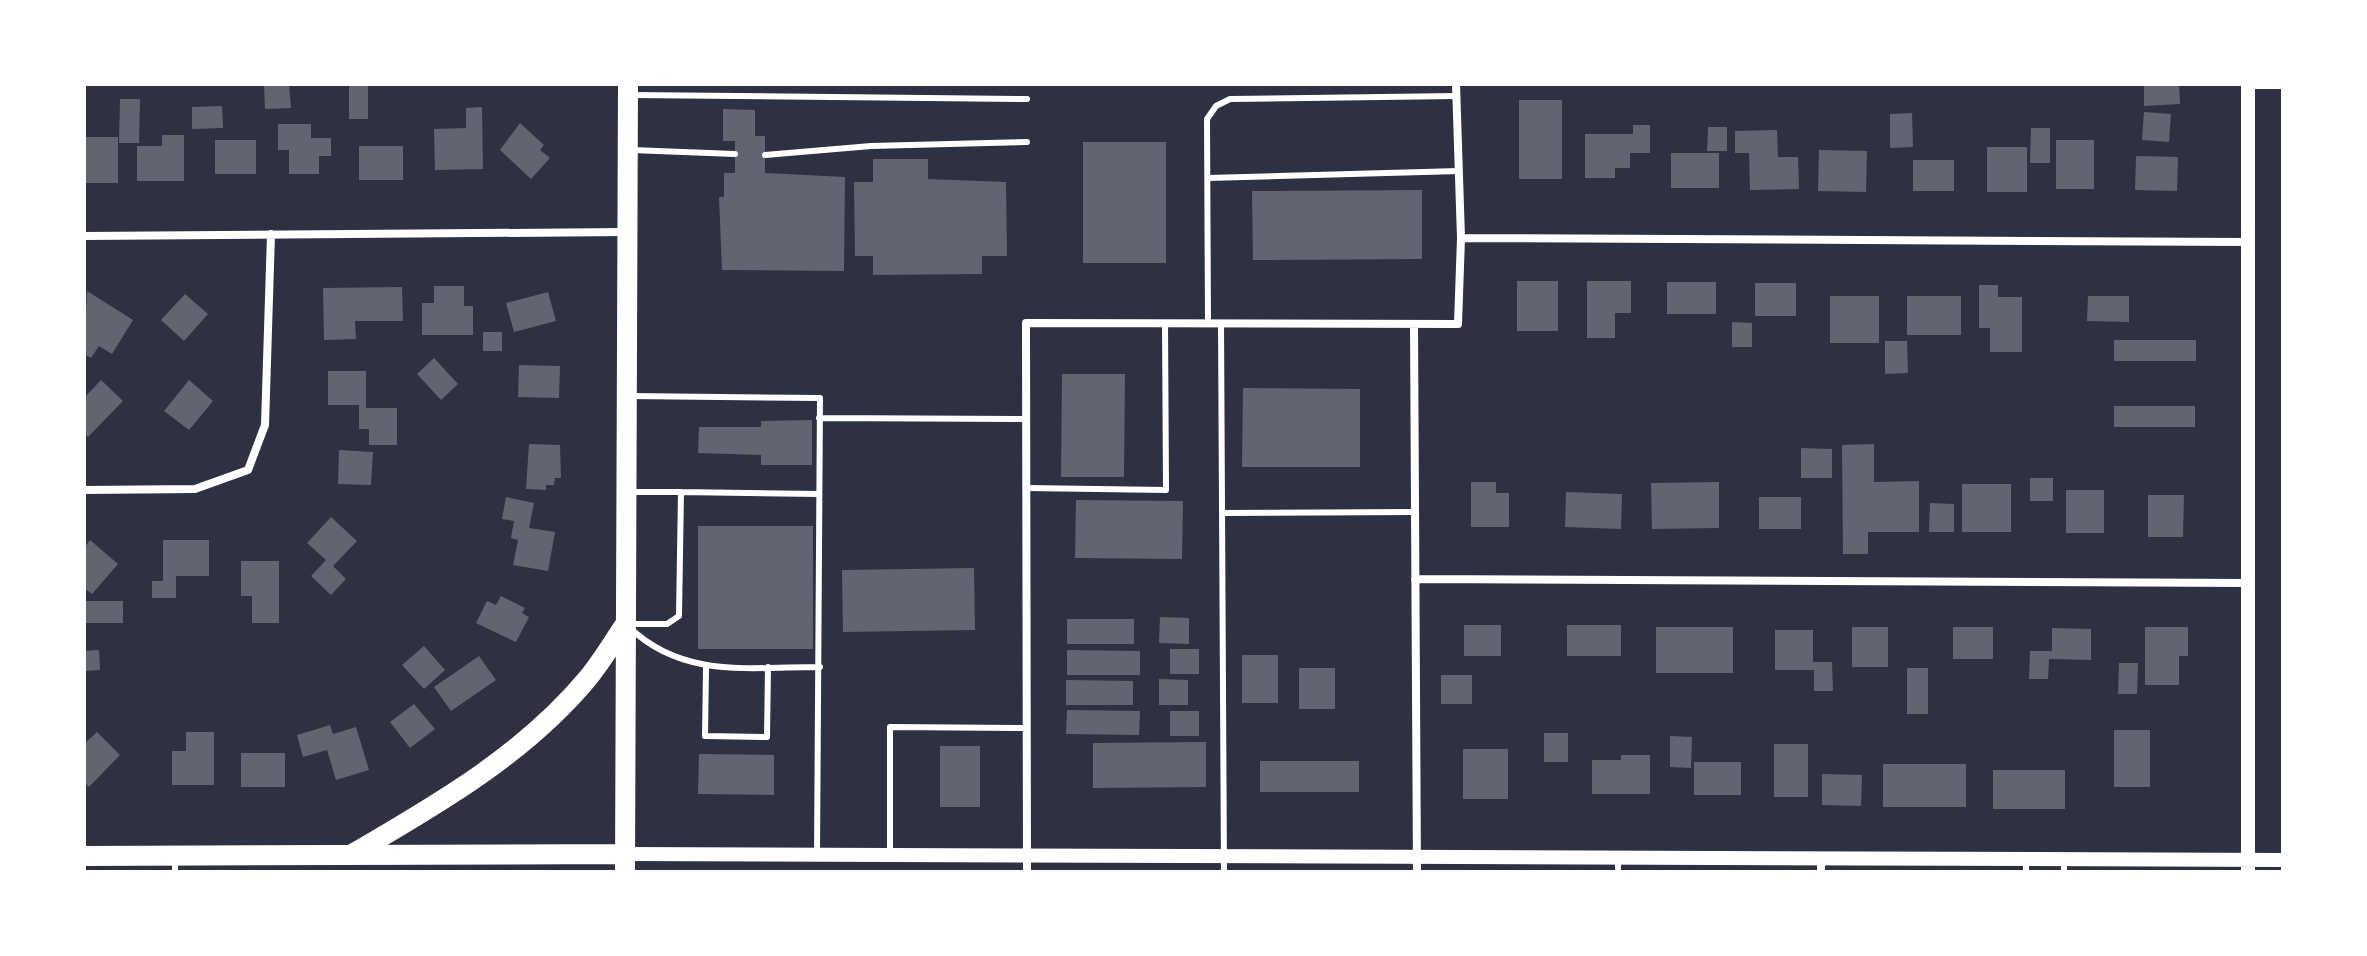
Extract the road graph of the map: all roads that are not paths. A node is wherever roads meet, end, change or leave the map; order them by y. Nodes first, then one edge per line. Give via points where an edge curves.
1 (1456, 84) edge
2 (2248, 85) edge
3 (2283, 85) edge
4 (628, 89) edge
5 (1456, 96) junction
6 (1027, 99) dead end
7 (1027, 142) dead end
8 (628, 150) junction
9 (735, 154) dead end
10 (765, 155) dead end
11 (1459, 171) junction
12 (1208, 178) junction
13 (627, 232) junction
14 (271, 234) junction
15 (84, 236) edge
16 (1461, 238) junction
17 (2248, 242) junction
18 (1165, 323) junction
19 (1208, 323) junction
20 (1221, 323) junction
21 (1414, 324) junction
22 (627, 396) junction
23 (819, 418) junction
24 (1027, 419) junction
25 (1027, 488) junction
26 (84, 490) edge
27 (627, 492) junction
28 (681, 492) junction
29 (819, 494) junction
30 (1415, 512) junction
31 (1222, 513) junction
32 (1415, 579) junction
33 (2248, 583) junction
34 (626, 623) junction
35 (768, 667) junction
36 (820, 667) junction
37 (706, 668) junction
38 (1027, 728) junction
39 (351, 855) junction
40 (817, 855) junction
41 (890, 855) junction
42 (84, 856) edge
43 (1027, 856) junction
44 (2283, 860) edge
45 (625, 863) edge
46 (175, 864) edge
47 (1224, 864) edge
48 (1417, 865) edge
49 (1618, 865) edge
50 (1821, 865) edge
51 (2026, 866) edge
52 (2064, 866) edge
53 (2248, 866) edge
54 (1027, 872) edge

1 - 5 street
2 - 3 street
2 - 17 street
4 - 6 lane
4 - 8 main road
5 - 11 street
5 - 12 lane via 1230,99 1207,119
7 - 10 lane
8 - 9 lane
8 - 13 main road
11 - 12 lane
11 - 16 street
12 - 19 lane
13 - 14 street
13 - 22 main road
14 - 15 street
14 - 26 street via 265,425 248,470 195,489
16 - 17 street
16 - 21 street via 1458,324
17 - 33 street
18 - 19 street
18 - 24 street via 1026,323
18 - 25 lane via 1166,490
19 - 20 street
20 - 21 street
20 - 31 lane
21 - 30 street
22 - 23 lane via 820,398
22 - 27 main road
23 - 24 lane
23 - 29 lane
24 - 25 street
25 - 38 street
27 - 28 lane
27 - 34 main road
28 - 29 lane
28 - 34 lane via 679,616 667,624
29 - 36 lane
30 - 31 lane
30 - 32 street
31 - 47 lane
32 - 33 street
32 - 48 street
33 - 53 street
34 - 37 lane via 667,653
34 - 39 main road via 587,678 519,746 443,801
34 - 45 main road
35 - 36 lane
35 - 37 lane
35 - 37 lane via 767,737 705,736
36 - 40 lane
38 - 41 lane via 890,727
38 - 43 street
39 - 45 main road
39 - 46 main road
40 - 41 street
40 - 45 street
41 - 43 street
42 - 46 main road
43 - 47 street
43 - 54 street
44 - 53 street
47 - 48 street
48 - 49 street
49 - 50 street
50 - 51 street
51 - 52 street
52 - 53 street

